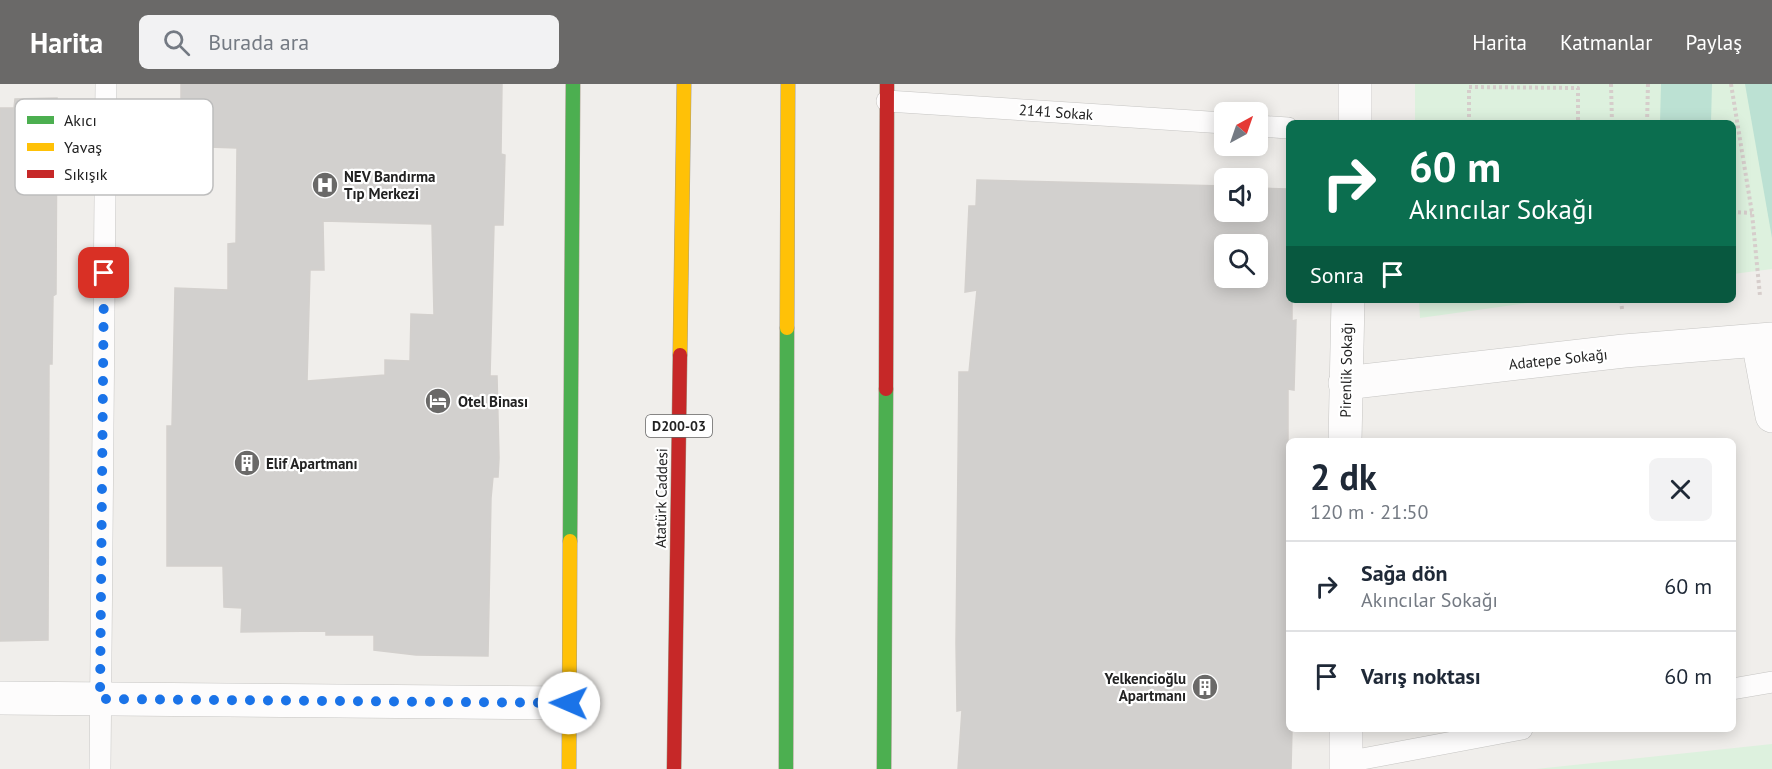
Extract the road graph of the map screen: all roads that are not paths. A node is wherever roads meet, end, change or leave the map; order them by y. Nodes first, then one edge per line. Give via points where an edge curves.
1 (106, 84) edge
2 (573, 84) edge
3 (684, 84) edge
4 (788, 84) edge
5 (1355, 84) edge
6 (887, 93) edge
7 (106, 99) edge
8 (1355, 120) edge
9 (1214, 122) edge
10 (1268, 127) edge
11 (1286, 128) edge
12 (105, 195) edge
13 (1348, 303) edge
14 (1765, 340) edge
15 (1345, 383) junction
16 (1772, 416) edge
17 (1345, 438) edge
18 (1772, 682) edge
19 (1736, 688) edge
20 (0, 698) edge
21 (100, 699) junction
22 (569, 703) junction
23 (1346, 732) edge
24 (1508, 732) edge
25 (1346, 766) edge
26 (100, 769) edge
27 (569, 769) edge
28 (674, 769) edge
29 (786, 769) edge
30 (884, 769) edge

1 - 7 lane
2 - 22 main road
3 - 28 main road, Atatürk Caddesi / D200-03
4 - 29 main road
5 - 8 street
6 - 9 lane, 2141 Sokak
6 - 30 main road
10 - 11 lane
12 - 21 lane
13 - 15 street, Pirenlik Sokağı
14 - 15 street, Adatepe Sokağı via 1624,351
14 - 16 street
15 - 17 street, Pirenlik Sokağı
18 - 19 lane
20 - 21 street
21 - 22 street
21 - 26 lane
22 - 27 main road
23 - 25 street
24 - 25 lane

